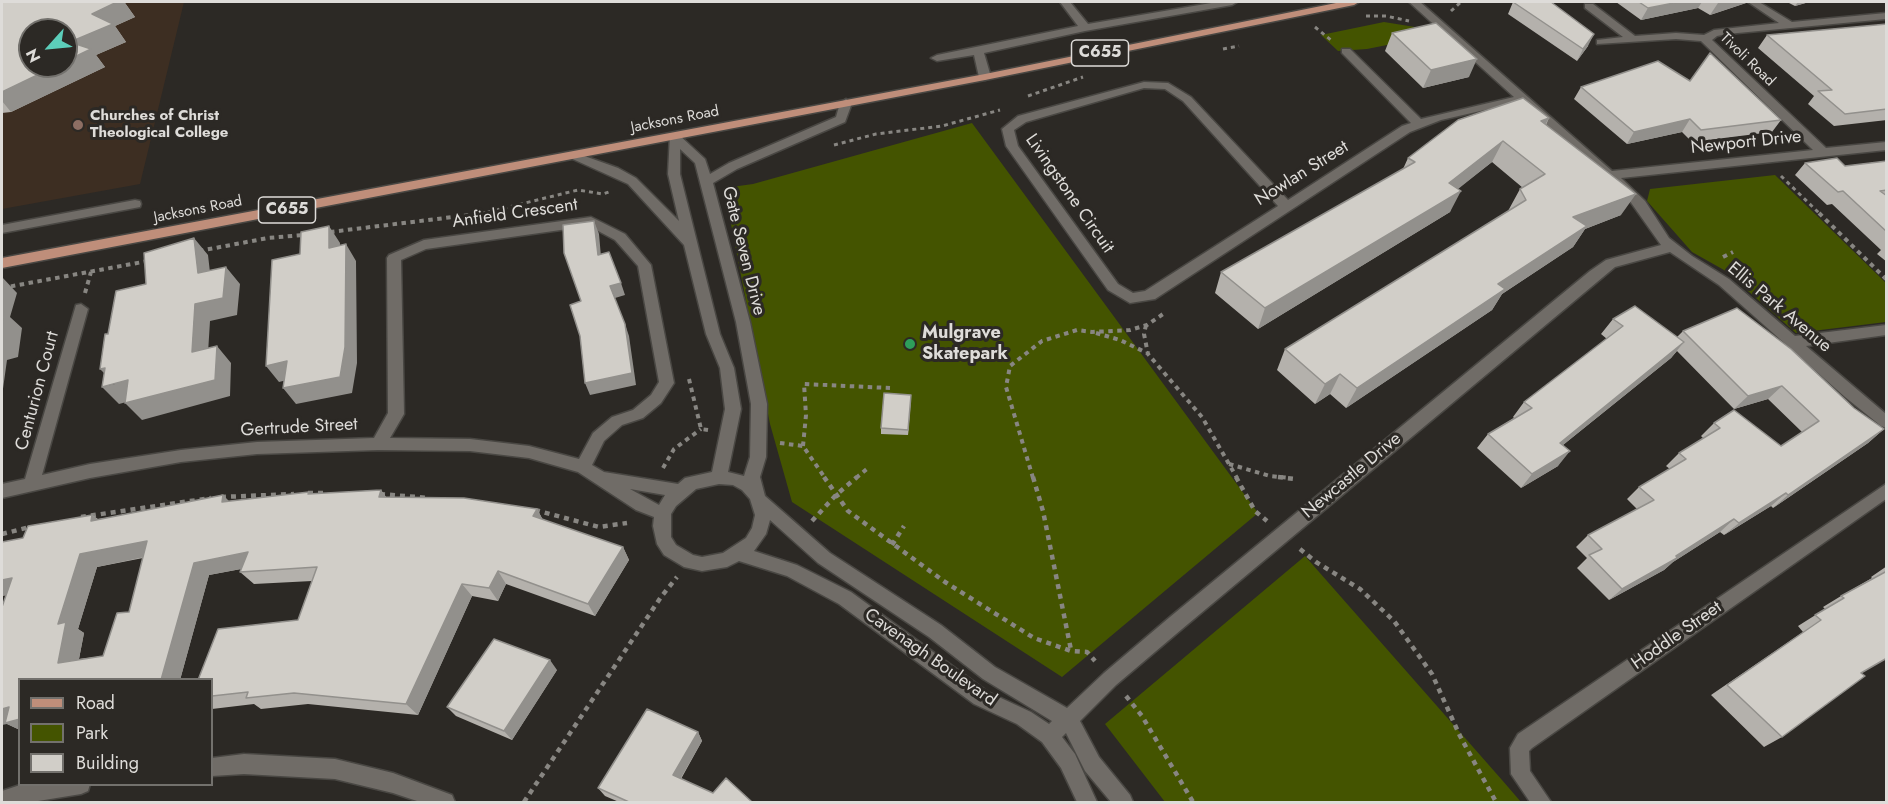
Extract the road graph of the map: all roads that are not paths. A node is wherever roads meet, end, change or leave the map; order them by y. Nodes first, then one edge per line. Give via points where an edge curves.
1 (1065, 2) edge
2 (1232, 2) edge
3 (1354, 2) edge
4 (1414, 2) edge
5 (1754, 2) edge
6 (1589, 6) dead end
7 (1887, 16) edge
8 (1790, 26) junction
9 (1085, 28) junction
10 (1707, 38) junction
11 (1632, 39) junction
12 (1600, 42) dead end
13 (1343, 49) dead end
14 (978, 51) junction
15 (937, 58) dead end
16 (985, 77) junction
17 (1523, 98) junction
18 (846, 103) junction
19 (1418, 123) junction
20 (674, 137) junction
21 (1887, 146) edge
22 (1824, 153) junction
23 (572, 156) junction
24 (1610, 175) junction
25 (706, 181) junction
26 (135, 204) dead end
27 (1285, 205) junction
28 (2, 229) edge
29 (692, 246) junction
30 (1672, 247) junction
31 (2, 263) edge
32 (1113, 287) joint
33 (81, 309) dead end
34 (1887, 330) edge
35 (1792, 342) junction
36 (1887, 422) edge
37 (378, 444) junction
38 (583, 467) junction
39 (597, 477) junction
40 (719, 477) junction
41 (32, 484) junction
42 (2, 491) edge
43 (679, 491) junction
44 (1887, 491) edge
45 (759, 499) junction
46 (663, 513) junction
47 (738, 554) junction
48 (1068, 720) junction
49 (1049, 735) junction
50 (213, 767) edge
51 (70, 786) edge
52 (2, 801) edge
53 (445, 802) edge
54 (1087, 802) edge
55 (1122, 802) edge
56 (1541, 802) edge

1 - 9 street
2 - 9 street
3 - 16 main road, Jacksons Road / C655
4 - 17 street, Ellis Park Avenue
5 - 8 street
6 - 11 street
7 - 8 street, Tivoli Road
8 - 10 street, Tivoli Road via 1714,33
9 - 14 street
10 - 11 street
10 - 22 street, Tivoli Road via 1713,51
11 - 12 street
13 - 19 street
14 - 15 street
14 - 16 street
16 - 18 main road, Jacksons Road / C655
17 - 19 street, Nowlan Street
17 - 24 street, Ellis Park Avenue
18 - 20 main road, Jacksons Road / C655
18 - 25 street via 841,119
19 - 27 street, Nowlan Street
20 - 23 main road, Jacksons Road / C655
20 - 25 street, Gate Seven Drive via 701,162
20 - 29 street via 673,167
21 - 22 street, Newport Drive
22 - 24 street, Newport Drive
23 - 29 street via 632,181
23 - 31 main road, Jacksons Road / C655
24 - 30 street, Ellis Park Avenue via 1640,204
25 - 45 street, Gate Seven Drive via 759,404 758,457 753,477
26 - 28 street
27 - 32 street, Nowlan Street via 1150,295 1130,298
27 - 32 street, Livingstone Circuit via 1186,99 1168,86 1144,85 1013,124 1008,129 1012,146
29 - 40 street via 713,334 727,369 733,409
30 - 35 street, Ellis Park Avenue via 1724,282
30 - 48 street, Newcastle Drive via 1611,263 1595,274 1176,623
33 - 41 street, Centurion Court
34 - 35 street
35 - 36 street, Ellis Park Avenue
37 - 38 street, Gertrude Street via 470,445 529,452
37 - 38 street, Anfield Crescent via 396,414 394,258 424,245 591,221 620,237 644,264 667,383 638,414 617,420 598,437
37 - 41 street, Gertrude Street via 257,448 181,456
38 - 39 street, Gertrude Street
39 - 43 street, Gertrude Street
39 - 46 street, Gertrude Street via 642,505
40 - 43 street via 692,483
40 - 45 street via 748,485
41 - 42 street, Gertrude Street
43 - 46 street
44 - 56 street, Hoddle Street via 1525,741 1519,748 1521,774
45 - 47 street via 763,515 760,530
45 - 48 street via 824,558 934,631 989,673
46 - 47 street via 663,539 670,550 690,562 715,563
47 - 49 street, Cavenagh Boulevard via 791,570 845,598 981,698
48 - 49 street, Newcastle Drive
48 - 55 street via 1092,764
49 - 54 street, Cavenagh Boulevard via 1068,761
50 - 53 street via 244,764 335,770 393,783
51 - 52 street

